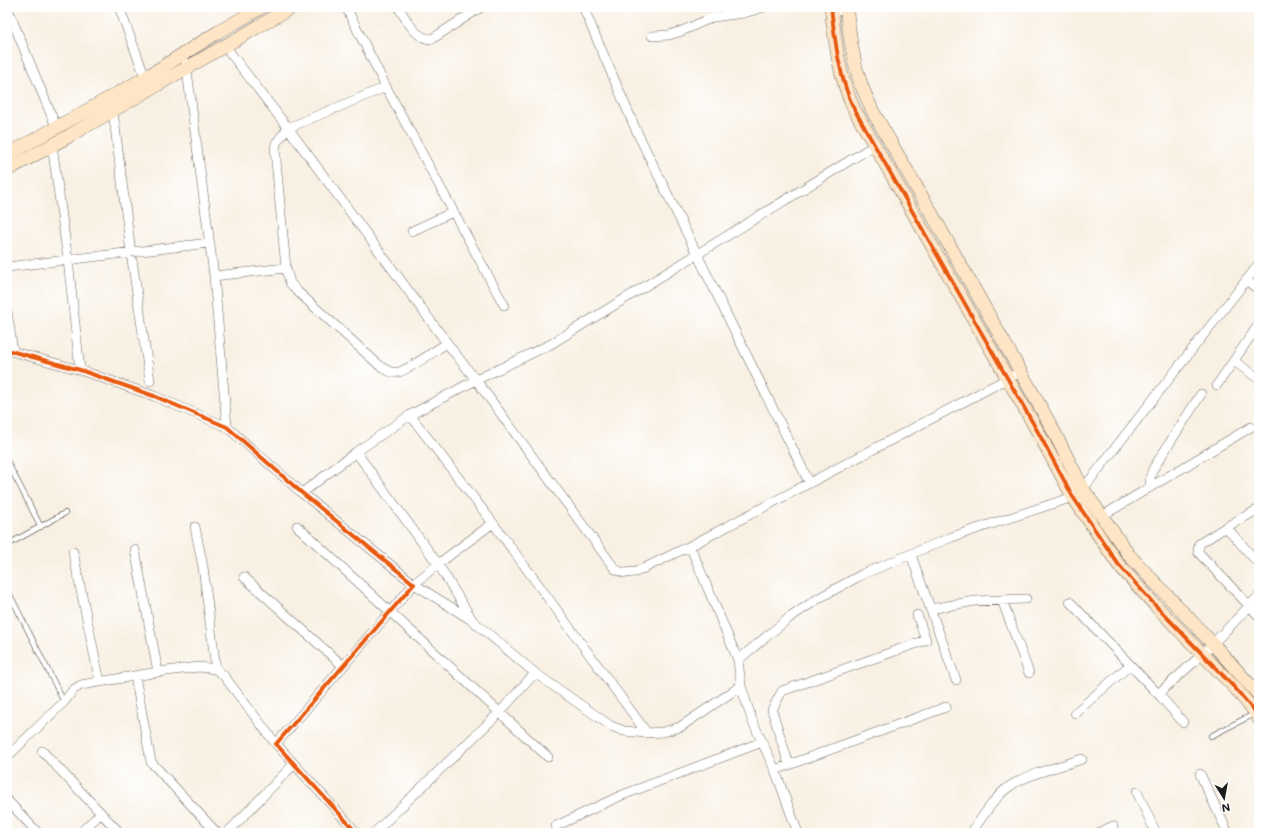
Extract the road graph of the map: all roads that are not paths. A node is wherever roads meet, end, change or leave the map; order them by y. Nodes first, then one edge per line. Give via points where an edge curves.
1 (7, 7) edge
2 (119, 7) edge
3 (262, 7) edge
4 (292, 7) edge
5 (346, 7) edge
6 (398, 7) edge
7 (481, 7) edge
8 (583, 7) edge
9 (764, 7) edge
10 (849, 8) edge
11 (831, 11) edge
12 (652, 36) dead end
13 (225, 46) junction
14 (185, 53) junction
15 (187, 68) junction
16 (148, 84) junction
17 (386, 87) junction
18 (114, 111) junction
19 (57, 128) junction
20 (288, 128) junction
21 (875, 145) junction
22 (52, 146) junction
23 (7, 155) edge
24 (7, 170) edge
25 (453, 212) junction
26 (412, 231) dead end
27 (209, 244) junction
28 (131, 253) junction
29 (698, 254) junction
30 (68, 260) junction
31 (1259, 264) edge
32 (7, 268) edge
33 (286, 268) junction
34 (214, 276) junction
35 (1246, 280) junction
36 (1259, 290) edge
37 (504, 305) dead end
38 (7, 311) edge
39 (1259, 324) edge
40 (447, 343) junction
41 (10, 350) edge
42 (1234, 361) junction
43 (80, 370) junction
44 (1020, 372) junction
45 (1007, 379) junction
46 (476, 380) junction
47 (1259, 380) edge
48 (150, 381) dead end
49 (1217, 385) dead end
50 (1201, 394) dead end
51 (410, 415) junction
52 (227, 427) junction
53 (1251, 427) dead end
54 (356, 452) junction
55 (7, 461) edge
56 (809, 482) junction
57 (1150, 487) junction
58 (1083, 488) junction
59 (302, 493) junction
60 (1073, 497) junction
61 (1259, 510) edge
62 (65, 513) dead end
63 (1102, 516) junction
64 (493, 523) junction
65 (297, 526) dead end
66 (1226, 526) junction
67 (41, 527) junction
68 (195, 527) dead end
69 (7, 545) edge
70 (690, 546) junction
71 (136, 550) dead end
72 (73, 552) dead end
73 (911, 555) junction
74 (438, 564) junction
75 (1259, 564) edge
76 (244, 577) dead end
77 (414, 584) junction
78 (7, 589) edge
79 (1259, 596) edge
80 (1026, 599) dead end
81 (1002, 600) junction
82 (1070, 602) dead end
83 (929, 604) junction
84 (1249, 606) junction
85 (390, 612) junction
86 (917, 615) dead end
87 (1259, 616) edge
88 (473, 621) junction
89 (1213, 644) junction
90 (1203, 654) junction
91 (738, 660) junction
92 (1130, 665) junction
93 (343, 666) junction
94 (216, 669) junction
95 (158, 672) junction
96 (535, 673) junction
97 (1029, 673) dead end
98 (135, 676) junction
99 (956, 680) dead end
100 (100, 682) junction
101 (742, 689) junction
102 (1158, 694) junction
103 (1259, 695) edge
104 (64, 702) junction
105 (946, 707) dead end
106 (500, 712) junction
107 (1075, 713) dead end
108 (1257, 716) edge
109 (1183, 722) dead end
110 (647, 733) junction
111 (1211, 736) dead end
112 (762, 742) junction
113 (276, 744) junction
114 (42, 751) dead end
115 (7, 757) edge
116 (548, 757) dead end
117 (1082, 759) dead end
118 (294, 764) junction
119 (789, 764) junction
120 (775, 770) junction
121 (1200, 774) dead end
122 (1137, 792) dead end
123 (7, 800) edge
124 (101, 813) junction
125 (556, 826) dead end
126 (1113, 826) dead end
127 (38, 833) edge
128 (80, 833) edge
129 (120, 833) edge
130 (217, 833) edge
131 (227, 833) edge
132 (357, 833) edge
133 (374, 833) edge
134 (798, 833) edge
135 (971, 833) edge
136 (1098, 833) edge
137 (1156, 833) edge
138 (1228, 833) edge

1 - 19 street
2 - 16 street
3 - 14 street
4 - 13 street
5 - 17 street
6 - 7 street via 417,34 425,39 432,39
8 - 29 street via 636,130
9 - 12 street via 744,13 713,17 682,32
10 - 11 lane
10 - 44 street via 856,68 872,110
11 - 21 street via 847,94
13 - 15 street
13 - 20 street
14 - 15 street
14 - 16 street
15 - 16 street
15 - 27 street
16 - 18 street
16 - 19 street
17 - 20 street
17 - 25 street
18 - 22 street
18 - 28 street
19 - 23 street
20 - 33 street via 276,144 275,150
20 - 40 street
21 - 29 street
21 - 45 street
22 - 24 street
22 - 30 street
25 - 26 street
25 - 37 street
27 - 28 street
27 - 34 street
28 - 30 street
28 - 48 street
29 - 46 street via 552,344
29 - 56 street
30 - 32 street
30 - 43 street
31 - 35 street
33 - 34 street
33 - 40 street via 290,283 298,292 388,371 398,372
34 - 52 street
35 - 36 street
35 - 58 street
38 - 41 street
39 - 42 street
40 - 46 street
41 - 43 street
42 - 47 street
42 - 49 street
43 - 52 street via 154,396
44 - 45 street
44 - 58 street
45 - 56 street
45 - 60 street
46 - 51 street
46 - 70 street via 615,569 624,574 636,572
50 - 57 street via 1153,469
51 - 54 street
51 - 64 street
52 - 59 street
53 - 57 street
54 - 59 street
54 - 74 street
55 - 67 lane
56 - 70 street
57 - 63 street
58 - 60 street
58 - 63 street
59 - 77 street
60 - 73 street via 952,537
60 - 90 street via 1118,564
61 - 66 street
62 - 67 lane
63 - 89 street via 1129,554
64 - 74 street
64 - 110 street
65 - 85 street
66 - 75 street
66 - 84 street via 1199,544 1198,552
67 - 69 lane
68 - 94 street via 203,567
70 - 91 street
71 - 95 street
72 - 100 street
73 - 83 street
73 - 91 street via 863,574 819,598 789,618
74 - 77 street
74 - 88 street
76 - 93 street
77 - 85 street
77 - 88 street
78 - 104 lane
79 - 84 street
80 - 81 street
81 - 83 street
81 - 97 street
82 - 92 street
83 - 99 street
84 - 87 street
84 - 89 street
85 - 93 street
85 - 106 street
86 - 119 street via 926,640 782,691 772,710
88 - 96 street
89 - 90 street
89 - 103 street
90 - 102 street
90 - 108 street
91 - 101 street
92 - 102 street
92 - 107 street
93 - 113 street
94 - 95 street via 199,667
94 - 113 street
95 - 98 street
96 - 106 street
96 - 110 street via 611,726 624,731
98 - 100 street
98 - 130 street via 151,762
100 - 104 street via 81,685 73,690
101 - 110 street via 680,727
101 - 112 street
102 - 109 street
104 - 115 street
105 - 119 street
106 - 116 street
106 - 133 street
108 - 111 lane
112 - 120 street
112 - 125 street via 620,796
113 - 118 street
114 - 124 street
117 - 135 street via 1022,779 1010,786
118 - 131 street
118 - 132 street
119 - 120 street
120 - 134 street
121 - 138 street
122 - 137 street
123 - 127 street
124 - 128 street
124 - 129 street
126 - 136 street

